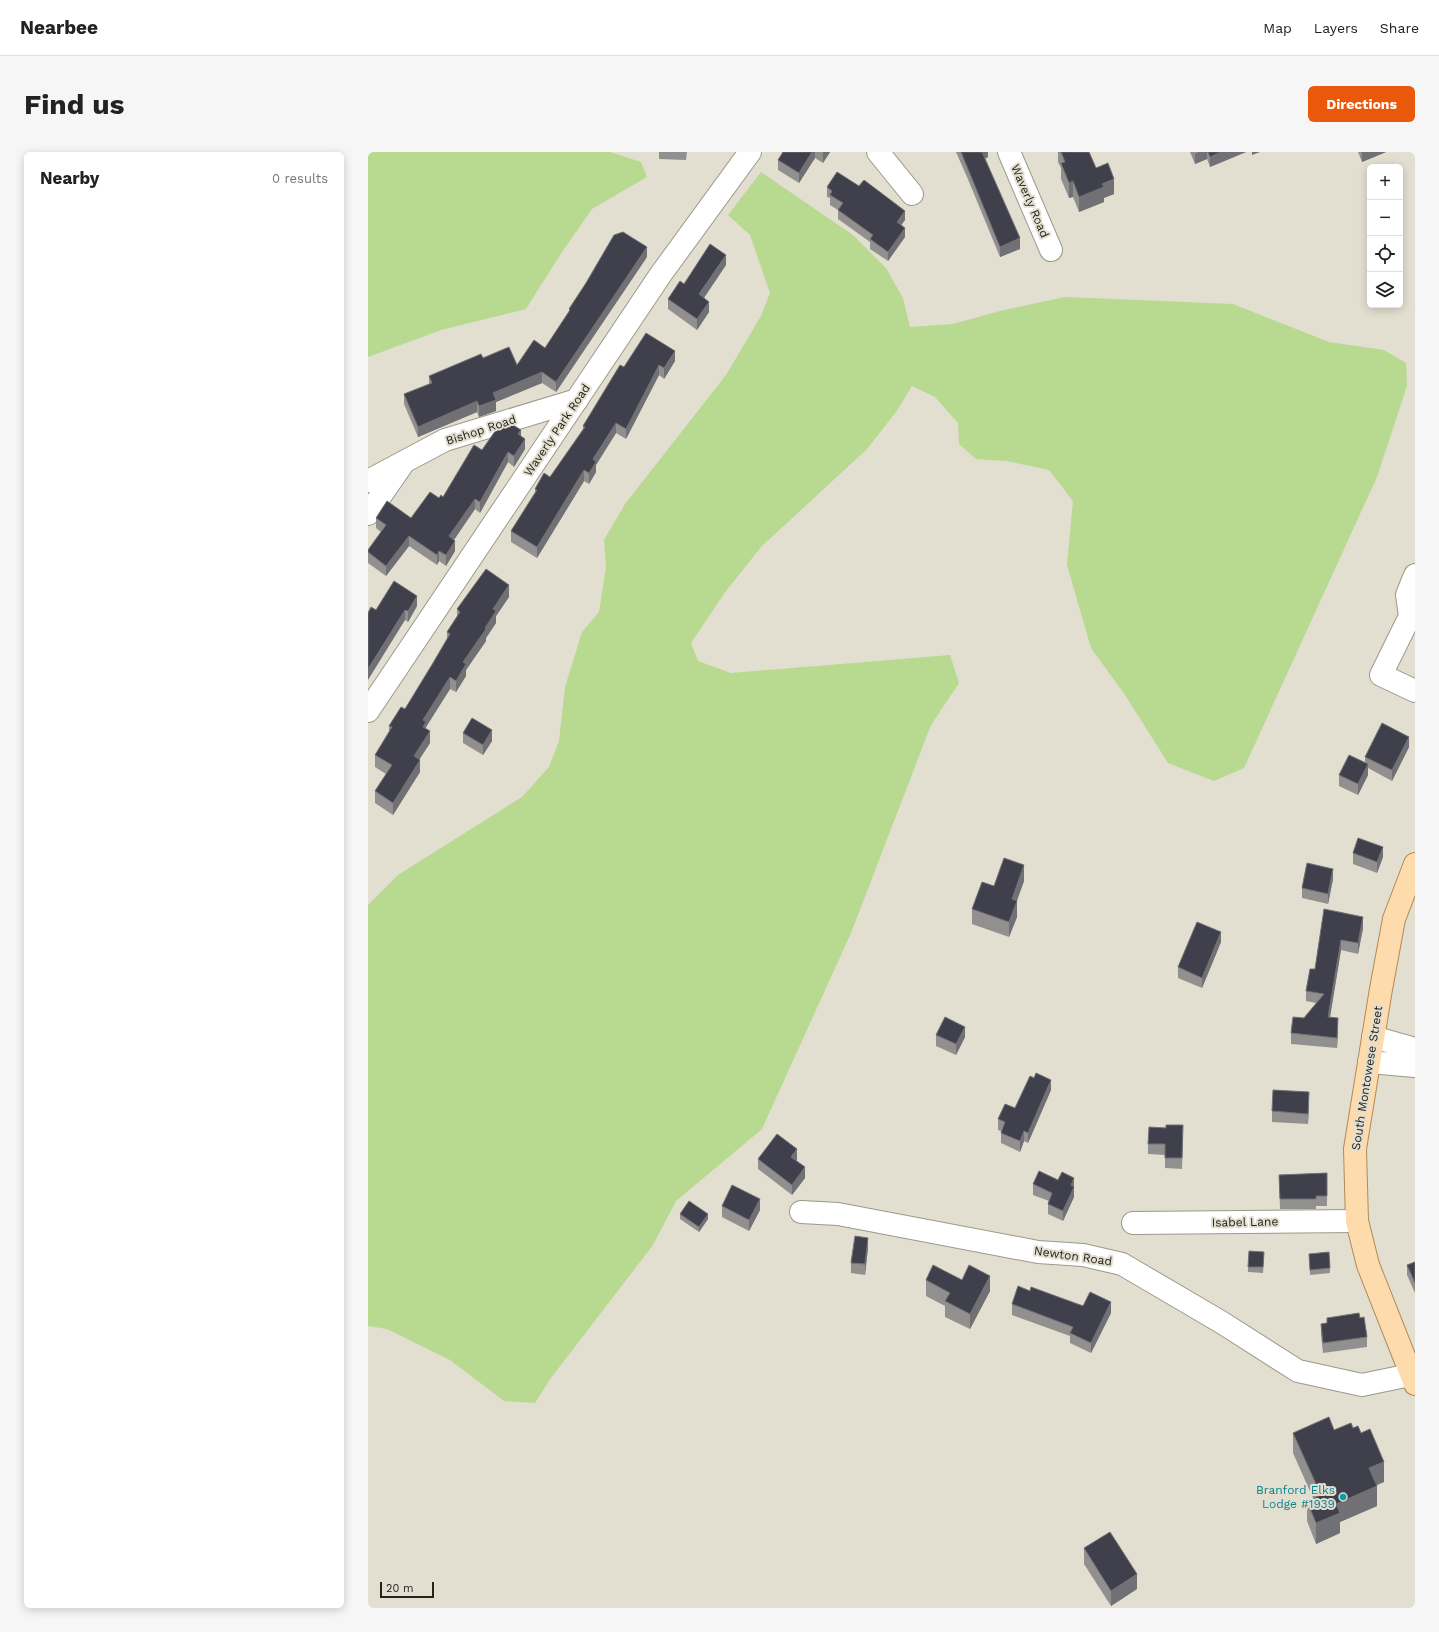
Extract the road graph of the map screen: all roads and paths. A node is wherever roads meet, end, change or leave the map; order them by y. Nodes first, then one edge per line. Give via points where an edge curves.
1 (750, 152) edge
2 (878, 152) edge
3 (1010, 152) edge
4 (912, 194) dead end
5 (1051, 250) dead end
6 (577, 400) junction
7 (402, 464) junction
8 (368, 481) edge
9 (368, 514) edge
10 (1415, 575) edge
11 (1413, 617) edge
12 (1415, 691) edge
13 (368, 711) edge
14 (1415, 864) edge
15 (1373, 1037) junction
16 (1415, 1049) edge
17 (1369, 1062) junction
18 (1415, 1066) edge
19 (801, 1212) dead end
20 (1357, 1221) junction
21 (1133, 1224) dead end
22 (1413, 1379) edge

1 - 6 street, Waverly Park Road via 661,274
2 - 4 street
3 - 5 street, Waverly Road
6 - 7 street, Bishop Road via 446,440
6 - 13 street, Waverly Park Road
7 - 8 street, Bishop Road
7 - 9 street
10 - 11 street via 1407,595
11 - 12 street via 1381,675
14 - 15 main road, South Montowese Street via 1394,919
15 - 16 street
15 - 17 main road, South Montowese Street
17 - 18 street
17 - 20 main road, South Montowese Street via 1355,1149
19 - 22 street, Newton Road via 838,1214 1038,1252 1083,1255 1122,1264 1298,1371 1362,1385
20 - 21 street, Isabel Lane
20 - 22 main road, South Montowese Street via 1368,1265

